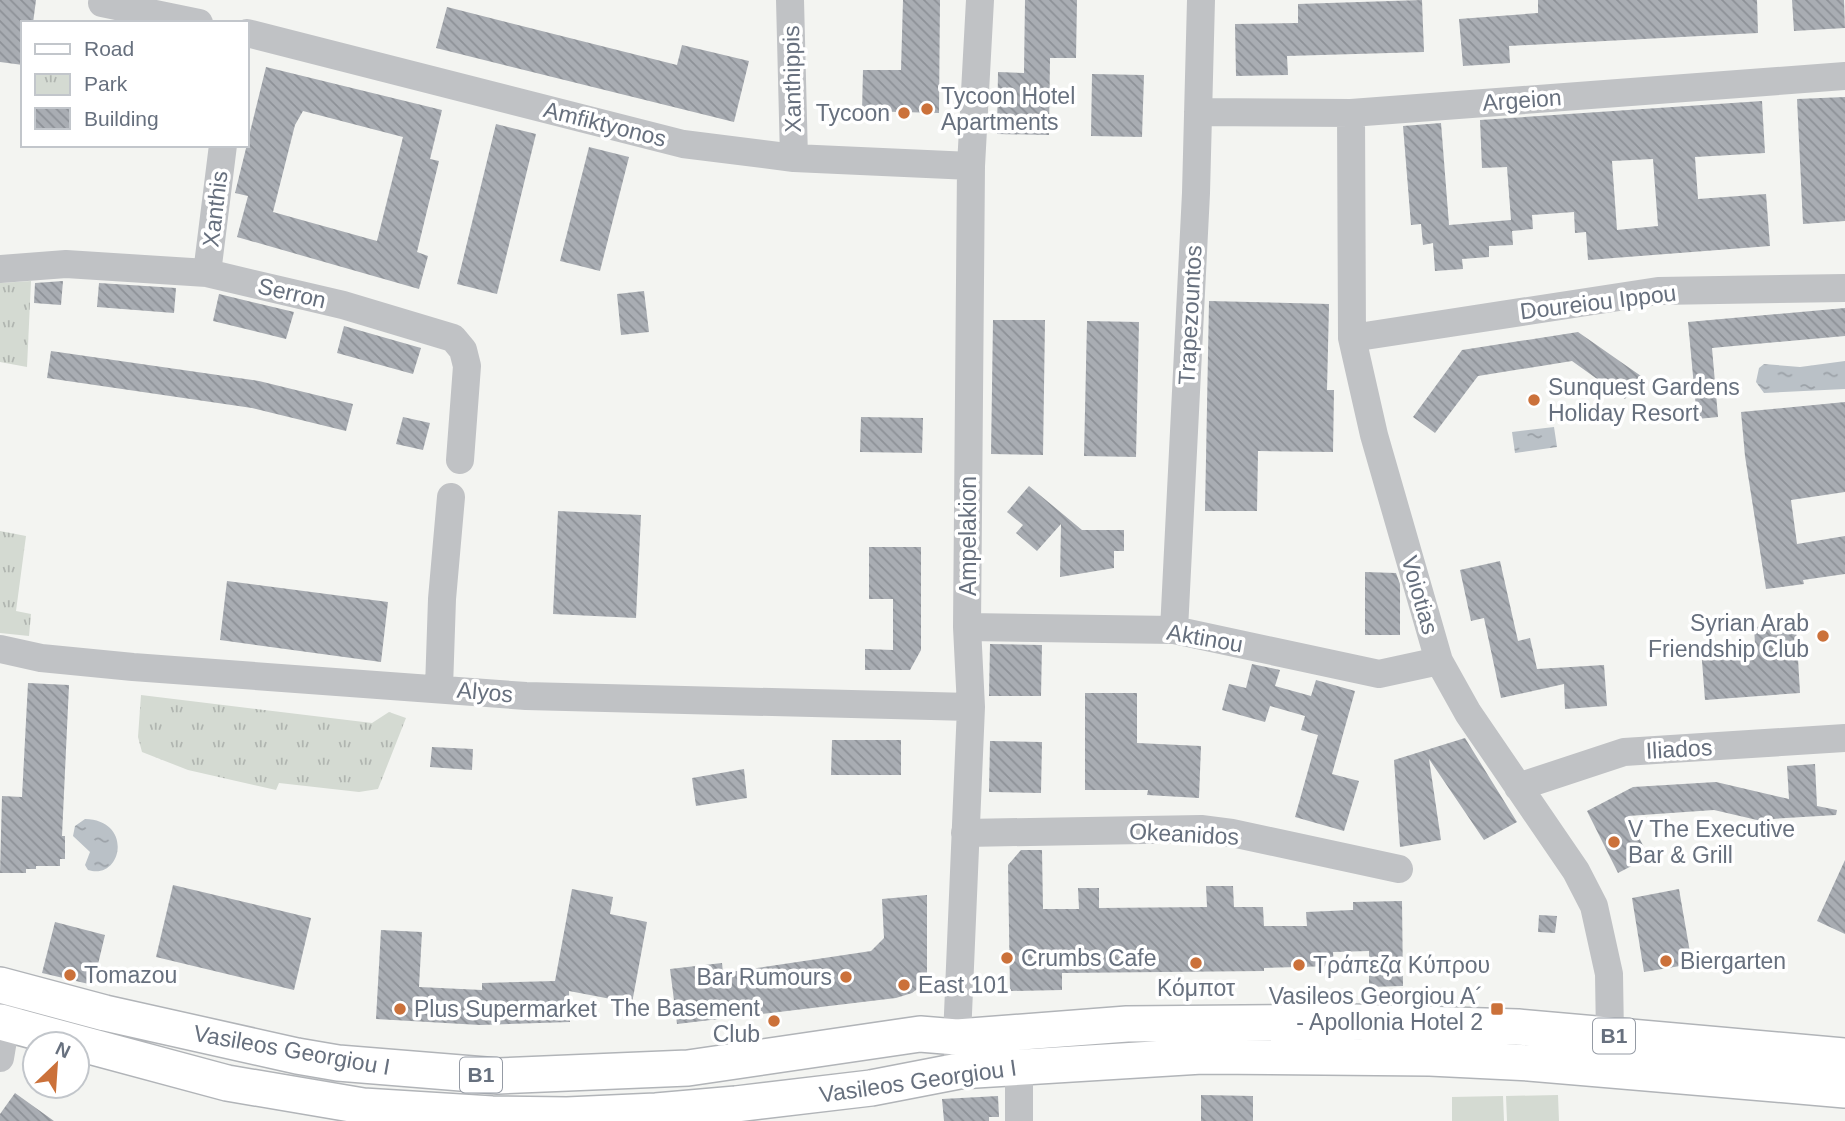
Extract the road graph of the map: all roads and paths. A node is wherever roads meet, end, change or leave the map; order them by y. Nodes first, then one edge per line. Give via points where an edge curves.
1 (790, 0) edge
2 (980, 0) edge
3 (1200, 0) edge
4 (102, 3) dead end
5 (189, 21) edge
6 (248, 33) edge
7 (1845, 76) edge
8 (1198, 112) junction
9 (1352, 113) junction
10 (223, 147) edge
11 (794, 159) junction
12 (971, 166) junction
13 (0, 269) edge
14 (207, 273) junction
15 (1845, 288) edge
16 (1352, 338) junction
17 (460, 460) dead end
18 (451, 497) dead end
19 (967, 627) junction
20 (1174, 629) junction
21 (0, 649) edge
22 (1439, 660) junction
23 (439, 688) junction
24 (971, 707) junction
25 (1845, 738) edge
26 (1518, 787) junction
27 (965, 833) junction
28 (1399, 869) dead end
29 (6, 986) edge
30 (3, 1023) edge
31 (1610, 1036) junction
32 (957, 1037) junction
33 (1845, 1056) edge
34 (0, 1058) edge
35 (1019, 1068) junction
36 (959, 1072) junction
37 (1845, 1090) edge
38 (1019, 1121) edge

1 - 11 street, Xanthippis
2 - 12 street, Ampelakion
3 - 8 street, Trapezountos
4 - 5 street
6 - 11 street, Amfiktyonos via 683,144
7 - 9 street, Argeion
8 - 9 street, Argeion
8 - 20 street, Trapezountos
9 - 16 street, Voiotias
10 - 14 street, Xanthis
11 - 12 street, Amfiktyonos
12 - 19 street, Ampelakion
13 - 14 street, Serron via 66,264
14 - 17 street, Serron via 343,305 453,338 463,350 467,366
15 - 16 street, Doureiou Ippou via 1658,291
16 - 22 street, Voiotias via 1374,435
18 - 23 street
19 - 20 street, Aktinou
19 - 24 street, Ampelakion
20 - 22 street, Aktinou via 1379,674
21 - 23 street, Alyos via 133,667
22 - 26 street, Voiotias
23 - 24 street, Alyos via 526,696
24 - 27 street, Ampelakion
25 - 26 street, Iliados via 1623,751
26 - 31 street, Voiotias via 1576,871 1594,906 1609,974
27 - 28 street, Okeanidos via 1201,830
27 - 32 street, Ampelakion
29 - 30 street
29 - 32 main road, Vasileos Georgiou I / B1 via 297,1056 498,1076 688,1068 920,1034
30 - 34 street
30 - 36 main road, Vasileos Georgiou I / B1 via 227,1083 363,1106 492,1114 567,1115 736,1104
31 - 32 main road, Vasileos Georgiou I / B1 via 1518,1027 1339,1022 1127,1024
31 - 33 main road, Vasileos Georgiou I / B1
32 - 36 street, Ampelakion
35 - 36 main road, Vasileos Georgiou I / B1
35 - 37 main road, Vasileos Georgiou I / B1 via 1202,1056 1430,1058
35 - 38 street

